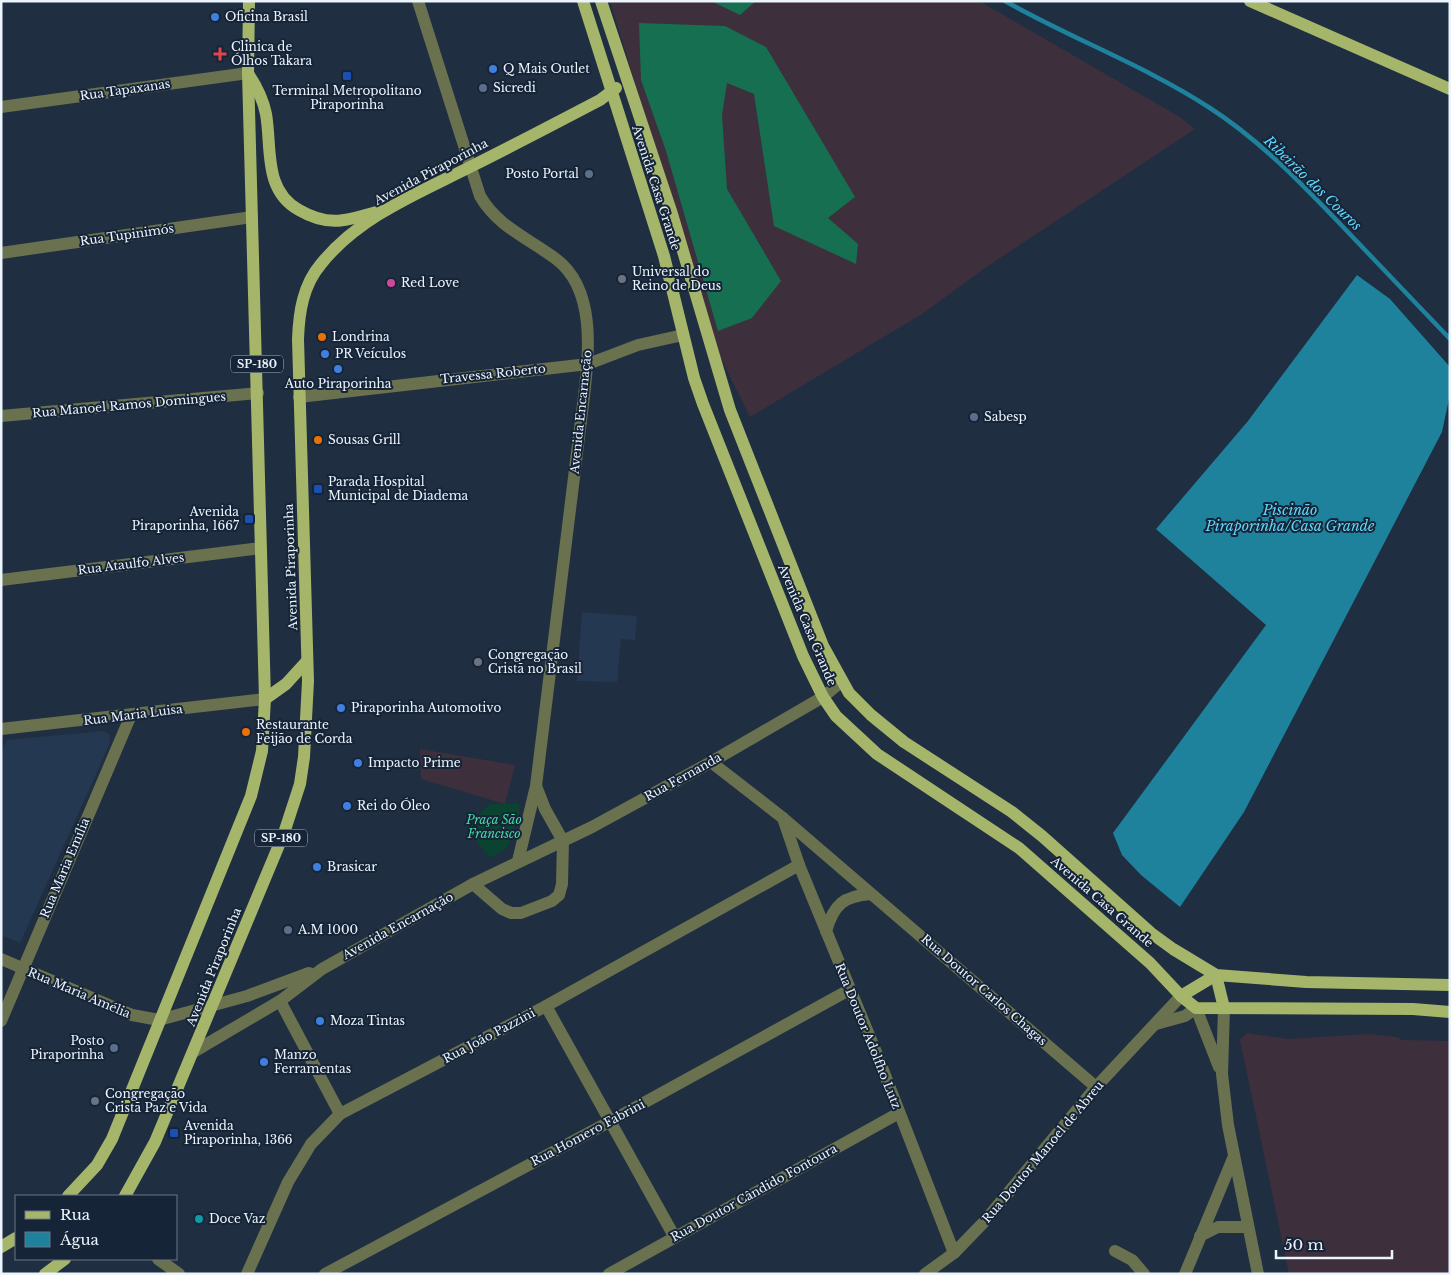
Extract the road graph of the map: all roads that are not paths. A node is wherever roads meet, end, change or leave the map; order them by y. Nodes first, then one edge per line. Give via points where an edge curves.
1 (249, 1) edge
2 (418, 1) edge
3 (583, 1) edge
4 (600, 1) edge
5 (1250, 1) edge
6 (248, 73) junction
7 (627, 79) junction
8 (1450, 88) edge
9 (612, 92) junction
10 (1, 106) edge
11 (470, 167) junction
12 (387, 208) junction
13 (252, 218) junction
14 (1, 253) edge
15 (684, 335) junction
16 (588, 364) junction
17 (258, 393) junction
18 (299, 396) junction
19 (1, 416) edge
20 (261, 548) junction
21 (1, 580) edge
22 (307, 661) junction
23 (841, 682) junction
24 (823, 697) junction
25 (265, 699) junction
26 (131, 716) junction
27 (1, 729) edge
28 (711, 762) junction
29 (536, 786) junction
30 (783, 818) junction
31 (563, 841) junction
32 (518, 861) junction
33 (799, 865) junction
34 (473, 884) junction
35 (872, 894) junction
36 (826, 931) junction
37 (1, 959) edge
38 (22, 969) junction
39 (322, 969) junction
40 (1216, 975) junction
41 (1450, 985) edge
42 (849, 990) junction
43 (1181, 996) junction
44 (280, 1001) junction
45 (213, 1006) junction
46 (546, 1006) junction
47 (1196, 1008) junction
48 (1224, 1008) junction
49 (1450, 1012) edge
50 (159, 1020) junction
51 (1, 1021) edge
52 (1154, 1024) junction
53 (195, 1051) junction
54 (1222, 1074) junction
55 (1096, 1087) junction
56 (899, 1113) junction
57 (340, 1114) junction
58 (609, 1122) junction
59 (1234, 1156) junction
60 (69, 1195) edge
61 (126, 1195) edge
62 (1248, 1227) junction
63 (674, 1236) junction
64 (1200, 1236) junction
65 (15, 1239) edge
66 (1, 1247) edge
67 (1115, 1251) dead end
68 (954, 1253) junction
69 (64, 1260) edge
70 (159, 1260) edge
71 (45, 1274) edge
72 (179, 1274) edge
73 (247, 1274) edge
74 (325, 1274) edge
75 (609, 1274) edge
76 (926, 1274) edge
77 (1144, 1274) edge
78 (1186, 1274) edge
79 (1258, 1274) edge

1 - 6 main road, SP-180
2 - 11 street, Avenida Encarnação
3 - 9 main road, Avenida Casa Grande
4 - 7 main road, Avenida Casa Grande
5 - 8 main road
6 - 10 street, Rua Tapaxanas
6 - 12 main road via 266,111 271,170 286,201 313,218 326,222 343,221
6 - 13 main road, SP-180
7 - 9 main road, Avenida Piraporinha / SP-180
7 - 23 main road, Avenida Casa Grande via 692,278 730,410 823,646
9 - 11 main road, Avenida Piraporinha / SP-180
9 - 15 main road, Avenida Casa Grande via 664,256
11 - 12 main road, Avenida Piraporinha / SP-180
11 - 16 street, Avenida Encarnação via 480,196 494,215 570,274 581,297 586,319
12 - 18 main road, Avenida Piraporinha / SP-180 via 330,254 307,286 298,331
13 - 14 street, Rua Tupinimós
13 - 17 main road, SP-180
15 - 16 street, Travessa Roberto via 638,345
15 - 24 main road, Avenida Casa Grande via 703,404 803,656
16 - 18 street, Travessa Roberto
16 - 29 street, Avenida Encarnação
17 - 19 street, Rua Manoel Ramos Domingues
17 - 20 main road, SP-180
18 - 22 main road, Avenida Piraporinha / SP-180
20 - 21 street, Rua Ataulfo Alves
20 - 25 main road, SP-180
22 - 25 main road via 286,684
22 - 45 main road, Avenida Piraporinha / SP-180 via 308,722 300,784 284,833
23 - 24 street, Rua Fernanda
23 - 40 main road, Avenida Casa Grande via 871,715 904,742 1012,812 1151,933
24 - 28 street, Rua Fernanda
24 - 43 main road, Avenida Casa Grande via 842,722 877,754 1019,848 1150,964
25 - 26 street, Rua Maria Luisa
25 - 50 main road, SP-180 via 262,751 251,796
26 - 27 street, Rua Maria Luisa
26 - 38 street, Rua Maria Emília
28 - 30 street, Rua Doutor Carlos Chagas
28 - 31 street, Rua Fernanda
29 - 31 street, Avenida Encarnação
29 - 32 street, Avenida Encarnação
30 - 33 street, Rua Doutor Adolfho Lutz
30 - 35 street, Rua Doutor Carlos Chagas
31 - 32 street, Rua Fernanda
31 - 34 street via 562,884 559,895 552,901 521,913 511,912 502,909
32 - 34 street, Avenida Encarnação
33 - 36 street, Rua Doutor Adolfho Lutz
33 - 46 street, Rua João Pazzini
34 - 39 street, Avenida Encarnação
35 - 36 street via 847,898 837,907
35 - 55 street, Rua Doutor Carlos Chagas
36 - 42 street, Rua Doutor Adolfho Lutz
37 - 38 street, Rua Maria Amélia
38 - 50 street, Rua Maria Amélia via 132,1015
38 - 51 street, Rua Maria Emília
39 - 44 street, Avenida Encarnação
39 - 45 street, Avenida Encarnação
40 - 41 main road, Avenida Casa Grande via 1306,982
40 - 43 main road
40 - 48 main road
42 - 56 street, Rua Doutor Adolfho Lutz
42 - 58 street, Rua Homero Fabrini
43 - 47 main road, Avenida Casa Grande
43 - 52 street, Rua Doutor Manoel de Abreu
44 - 53 street, Avenida Encarnação
44 - 57 street
45 - 50 street, Avenida Encarnação
45 - 53 main road, Avenida Piraporinha / SP-180
46 - 57 street, Rua João Pazzini
46 - 58 street
47 - 48 main road
47 - 52 street via 1185,1016
47 - 54 street
48 - 49 main road
48 - 54 street
50 - 60 main road, SP-180 via 104,1154
52 - 55 street, Rua Doutor Manoel de Abreu
53 - 61 main road, Avenida Piraporinha / SP-180 via 152,1149
54 - 59 street
55 - 68 street, Rua Doutor Manoel de Abreu via 984,1222
56 - 63 street, Rua Doutor Cândido Fontoura
56 - 68 street, Rua Doutor Adolfho Lutz
57 - 73 street, Rua João Pazzini via 311,1144 293,1174
58 - 63 street
58 - 74 street, Rua Homero Fabrini
59 - 62 street
59 - 64 street
62 - 64 street via 1218,1227
62 - 79 street
63 - 75 street, Rua Doutor Cândido Fontoura
64 - 78 street
65 - 66 main road
67 - 77 street via 1132,1260
68 - 76 street, Rua Doutor Manoel de Abreu
69 - 71 main road
70 - 72 street

